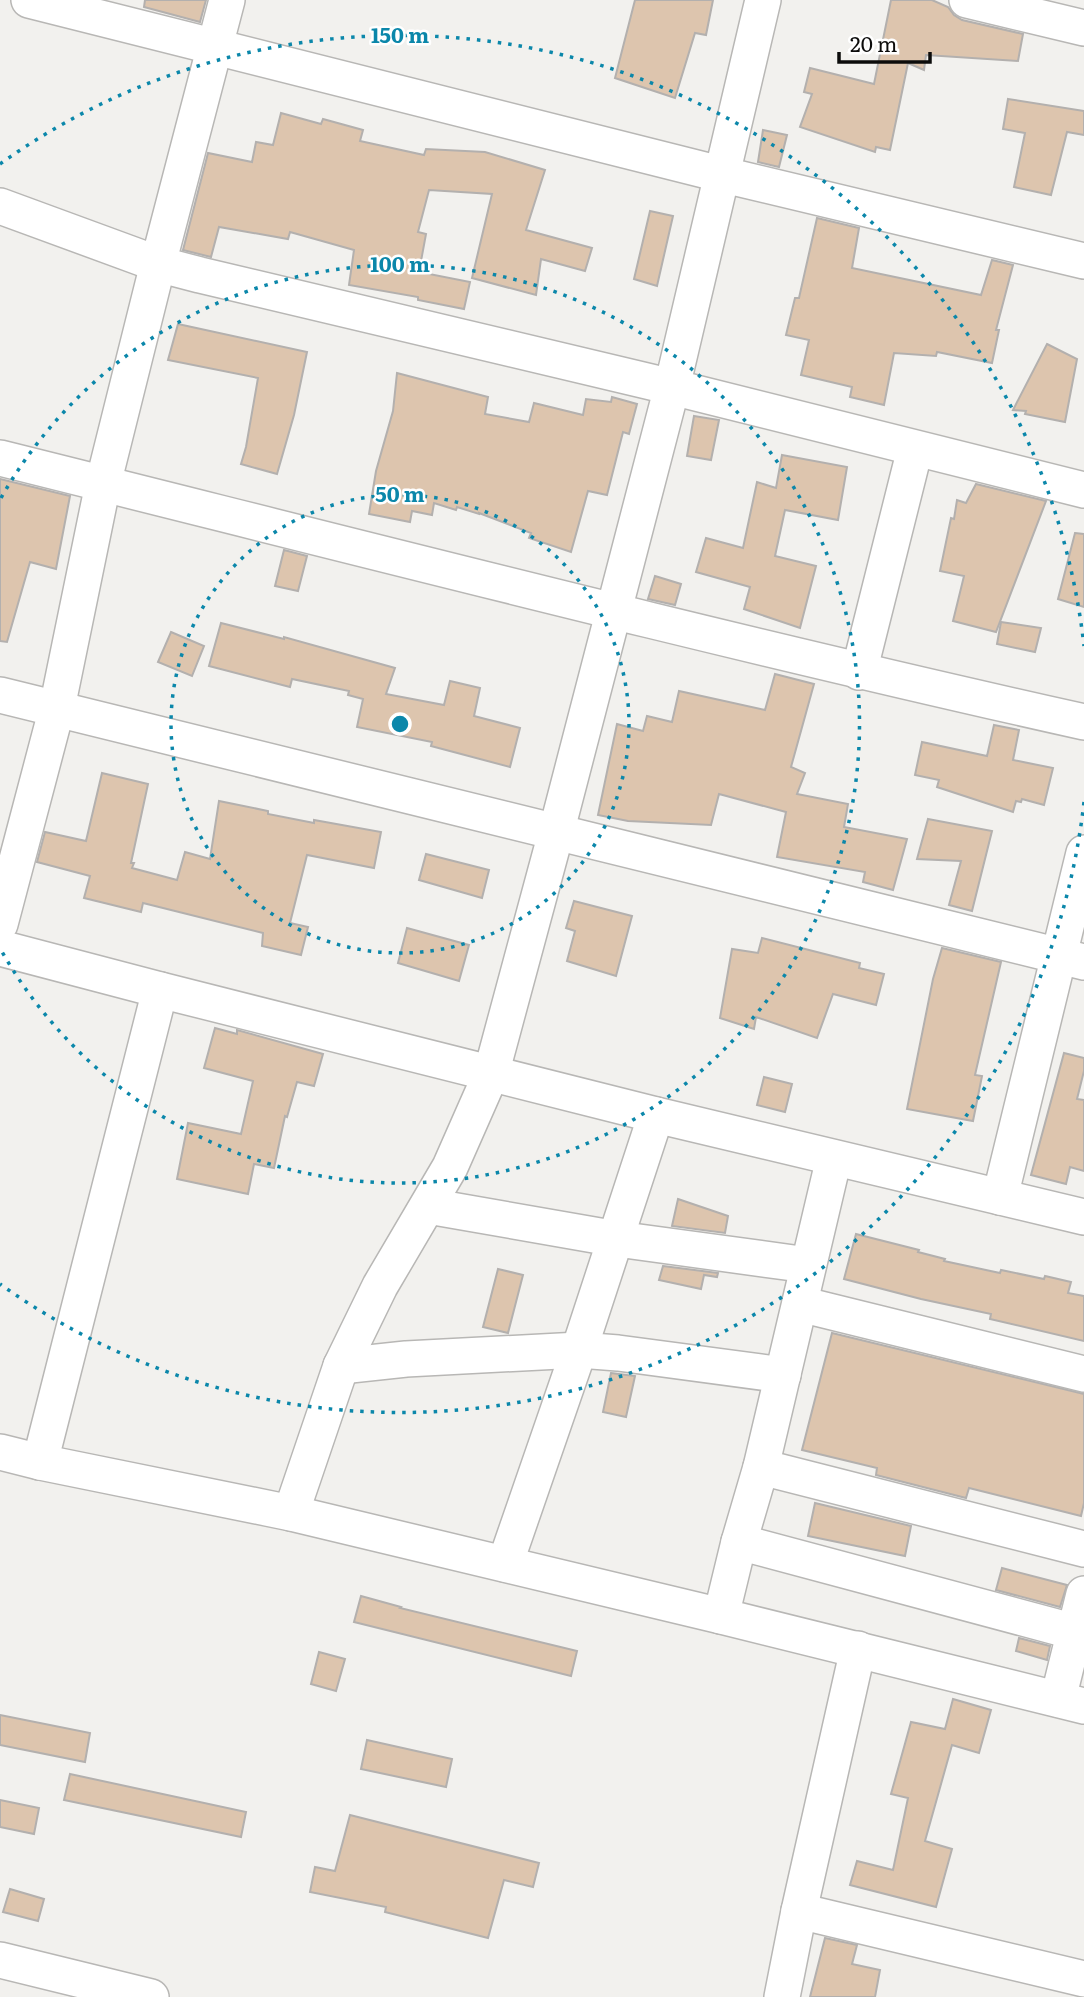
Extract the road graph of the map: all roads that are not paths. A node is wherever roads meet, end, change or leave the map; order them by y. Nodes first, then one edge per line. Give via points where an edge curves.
1 (29, 0) edge
2 (227, 0) edge
3 (762, 0) edge
4 (967, 0) edge
5 (1084, 29) edge
6 (216, 46) junction
7 (720, 174) junction
8 (0, 206) edge
9 (1084, 261) edge
10 (158, 264) junction
11 (672, 387) junction
12 (915, 449) junction
13 (0, 458) edge
14 (103, 484) junction
15 (1084, 490) edge
16 (614, 612) junction
17 (859, 671) junction
18 (0, 695) edge
19 (57, 708) junction
20 (1084, 722) edge
21 (556, 833) junction
22 (1084, 853) edge
23 (0, 924) edge
24 (0, 948) edge
25 (1071, 959) edge
26 (160, 990) junction
27 (491, 1073) junction
28 (656, 1115) junction
29 (834, 1158) junction
30 (1000, 1197) junction
31 (428, 1206) junction
32 (1084, 1217) edge
33 (617, 1238) junction
34 (808, 1265) junction
35 (800, 1304) junction
36 (579, 1350) junction
37 (341, 1366) junction
38 (1084, 1374) edge
39 (783, 1375) junction
40 (0, 1452) edge
41 (40, 1462) junction
42 (761, 1467) junction
43 (290, 1513) junction
44 (739, 1542) junction
45 (1084, 1549) edge
46 (505, 1564) junction
47 (1084, 1594) edge
48 (721, 1616) junction
49 (1075, 1632) junction
50 (858, 1649) junction
51 (1071, 1702) edge
52 (799, 1911) junction
53 (0, 1960) edge
54 (1084, 1979) edge
55 (151, 1997) edge
56 (782, 1997) edge

1 - 6 street
2 - 6 street
3 - 7 street
4 - 5 street
6 - 7 street
6 - 10 street
7 - 9 street
7 - 11 street
8 - 10 street
10 - 11 street
10 - 14 street
11 - 12 street
11 - 16 street
12 - 15 street
12 - 17 street
13 - 14 street
14 - 16 street
14 - 19 street
16 - 17 street
16 - 21 street
17 - 20 street
18 - 19 street
19 - 21 street
19 - 23 street
21 - 25 street
21 - 27 street
22 - 25 street
24 - 26 street
25 - 30 street
26 - 27 street
26 - 41 street
27 - 28 street
27 - 31 street
28 - 29 street
28 - 33 street
29 - 30 street
29 - 34 street
30 - 32 street
31 - 33 street
31 - 37 street via 380,1286
33 - 34 street
33 - 36 street
34 - 35 street
35 - 38 street
35 - 39 street
36 - 37 street
36 - 39 street
36 - 46 street
37 - 43 street
39 - 42 street
40 - 41 street
41 - 43 street
42 - 44 street
42 - 45 street
43 - 46 street
44 - 48 street
44 - 49 street
46 - 48 street
47 - 49 street
48 - 50 street
49 - 51 street
50 - 51 street
50 - 52 street
52 - 54 street
52 - 56 street
53 - 55 street

